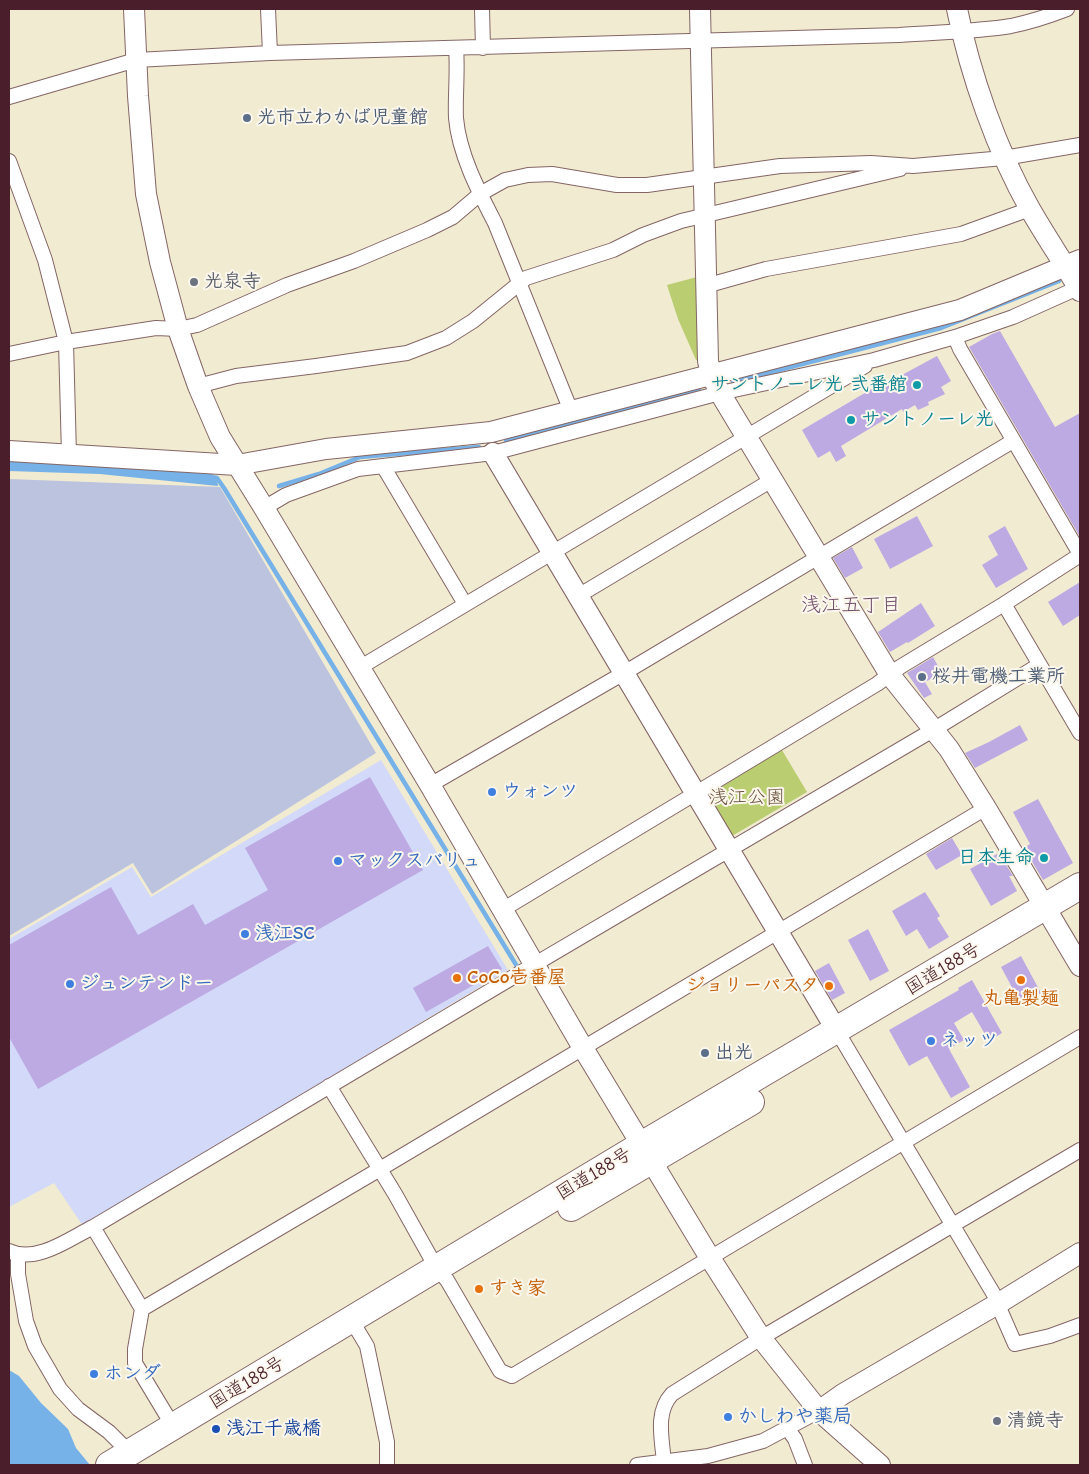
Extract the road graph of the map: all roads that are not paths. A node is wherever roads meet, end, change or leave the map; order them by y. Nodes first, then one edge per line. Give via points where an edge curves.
1 (134, 9) edge
2 (268, 9) edge
3 (482, 9) edge
4 (700, 9) edge
5 (957, 9) edge
6 (1067, 9) edge
7 (961, 31) junction
8 (700, 41) junction
9 (456, 48) junction
10 (483, 48) junction
11 (270, 53) junction
12 (136, 60) junction
13 (9, 97) edge
14 (1080, 145) edge
15 (1004, 158) junction
16 (9, 161) edge
17 (913, 166) junction
18 (703, 175) junction
19 (480, 194) junction
20 (1030, 209) junction
21 (704, 217) junction
22 (1073, 263) edge
23 (518, 282) junction
24 (706, 284) junction
25 (1080, 288) edge
26 (178, 329) junction
27 (955, 337) junction
28 (66, 342) junction
29 (9, 354) edge
30 (874, 360) junction
31 (711, 374) junction
32 (198, 386) junction
33 (720, 393) junction
34 (572, 411) junction
35 (491, 432) junction
36 (747, 436) junction
37 (1013, 441) junction
38 (9, 451) edge
39 (494, 453) junction
40 (69, 455) junction
41 (236, 465) junction
42 (383, 466) junction
43 (772, 480) junction
44 (264, 508) junction
45 (552, 553) junction
46 (1080, 555) edge
47 (818, 557) junction
48 (578, 596) junction
49 (465, 604) junction
50 (1004, 604) junction
51 (1039, 665) junction
52 (359, 668) junction
53 (624, 673) junction
54 (890, 675) junction
55 (933, 730) junction
56 (1080, 733) edge
57 (430, 785) junction
58 (695, 794) junction
59 (986, 808) junction
60 (728, 850) junction
61 (1080, 886) edge
62 (1080, 905) edge
63 (502, 910) junction
64 (1050, 914) junction
65 (778, 931) junction
66 (535, 964) junction
67 (1080, 966) edge
68 (1080, 1037) edge
69 (841, 1038) junction
70 (584, 1048) junction
71 (330, 1086) junction
72 (903, 1143) junction
73 (1080, 1150) edge
74 (648, 1153) junction
75 (380, 1169) junction
76 (953, 1226) junction
77 (93, 1227) junction
78 (14, 1253) edge
79 (1080, 1253) edge
80 (710, 1258) junction
81 (442, 1275) junction
82 (999, 1303) junction
83 (142, 1309) junction
84 (1080, 1325) edge
85 (355, 1326) junction
86 (761, 1338) junction
87 (819, 1411) junction
88 (174, 1426) junction
89 (787, 1428) junction
90 (128, 1462) edge
91 (664, 1462) junction
92 (387, 1465) edge
93 (637, 1465) edge
94 (805, 1465) edge
95 (880, 1465) edge

1 - 12 street
2 - 11 street
3 - 10 street
4 - 8 street
5 - 7 street
6 - 7 street via 1011,26
7 - 8 street
7 - 15 street
8 - 10 street
8 - 18 street
9 - 10 street
9 - 11 street
9 - 19 street via 456,118 460,141
11 - 12 street
12 - 13 street
12 - 26 street via 146,194
14 - 15 street
15 - 17 street
15 - 20 street
16 - 28 street via 45,260
17 - 18 street via 871,163 780,166
17 - 21 street
18 - 19 street via 647,185 617,185 552,174 528,175 505,180
18 - 21 street
19 - 23 street
19 - 26 street via 453,217 427,230 287,285 197,325
20 - 22 street
20 - 24 street via 961,234 766,269
21 - 23 street via 681,221 613,250
21 - 24 street
22 - 25 street
22 - 31 street via 960,310
23 - 32 street via 473,321 446,338 407,352 236,376
23 - 34 street
24 - 31 street
25 - 27 street via 1013,317
26 - 28 street via 156,328
26 - 32 street
27 - 30 street
27 - 37 street
28 - 29 street
28 - 40 street
30 - 33 street
30 - 36 street
31 - 33 street
31 - 34 street
32 - 41 street
33 - 36 street
33 - 39 street
34 - 35 street
35 - 39 street
35 - 41 street via 326,449
36 - 43 street
36 - 45 street
37 - 46 street
37 - 47 street
38 - 40 street
39 - 42 street
39 - 45 street
40 - 41 street
41 - 44 street
42 - 44 street via 358,469 286,495
42 - 49 street
43 - 47 street
43 - 48 street
44 - 52 street
45 - 48 street
45 - 49 street
46 - 50 street
47 - 53 street
47 - 54 street
48 - 53 street
49 - 52 street
50 - 51 street
50 - 54 street
51 - 55 street
51 - 56 street
52 - 57 street
53 - 57 street
53 - 58 street
54 - 55 street
54 - 58 street
55 - 59 street via 949,749
55 - 60 street
57 - 63 street
58 - 60 street
58 - 63 street
59 - 64 street
59 - 65 street
60 - 65 street
60 - 66 street
61 - 64 highway, 国道188号
62 - 64 highway, 国道188号
63 - 66 street
64 - 67 street
64 - 69 highway, 国道188号
65 - 69 street
65 - 70 street
66 - 70 street
66 - 71 street
68 - 72 street
69 - 72 street
69 - 74 highway, 国道188号
70 - 74 street
70 - 75 street
71 - 75 street
71 - 77 street
72 - 76 street
72 - 80 street
73 - 76 street
74 - 80 street
74 - 81 highway, 国道188号
75 - 81 street
75 - 83 street
76 - 82 street
76 - 86 street
77 - 78 street via 42,1253
77 - 83 street
78 - 90 street via 26,1322 35,1346 60,1389 78,1409 109,1432
79 - 82 street
80 - 81 street via 512,1376 500,1371
80 - 86 street
81 - 85 highway, 国道188号
82 - 84 street via 1015,1344
82 - 87 street
83 - 88 street via 135,1363
85 - 88 highway, 国道188号
85 - 90 highway, 国道188号
85 - 92 street via 366,1346 375,1381
86 - 87 street
86 - 91 street via 668,1399 660,1417
87 - 89 street
87 - 95 street
88 - 90 highway, 国道188号
89 - 91 street via 763,1441 708,1456
89 - 94 street
91 - 93 street

